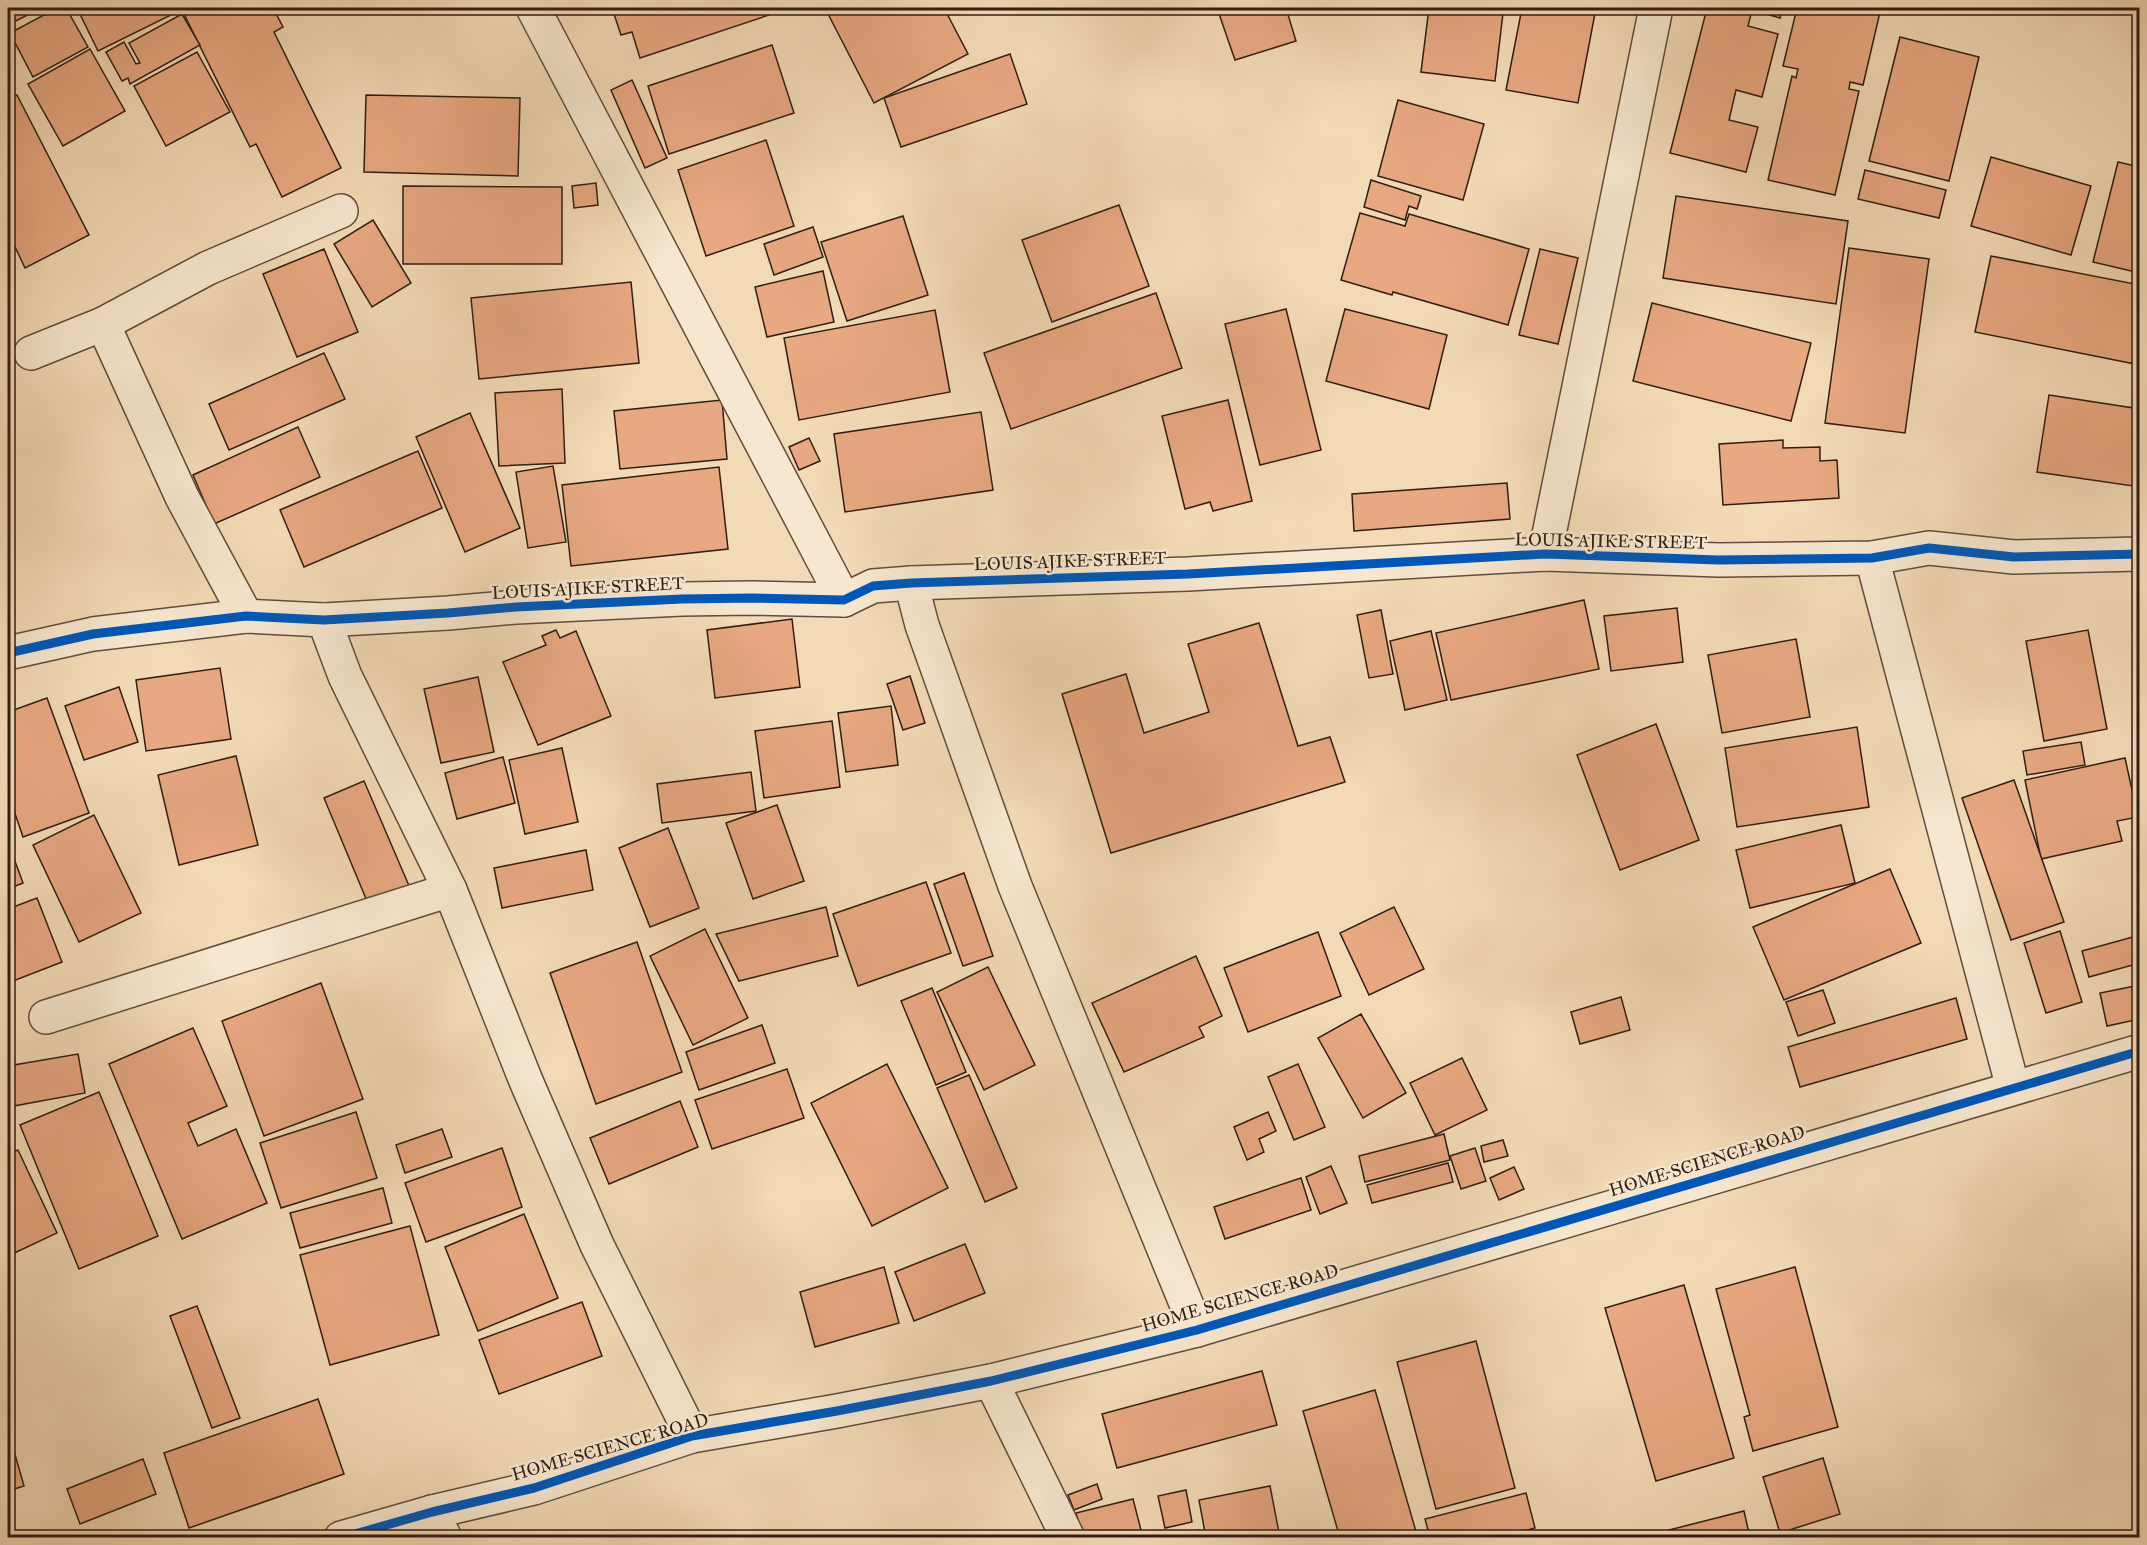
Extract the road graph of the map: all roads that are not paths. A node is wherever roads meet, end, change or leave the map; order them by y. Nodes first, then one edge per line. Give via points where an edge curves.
1 (533, 8) edge
2 (1656, 8) edge
3 (341, 211) dead end
4 (103, 324) junction
5 (31, 353) dead end
6 (1545, 554) junction
7 (2139, 554) edge
8 (1872, 558) junction
9 (911, 582) junction
10 (844, 600) junction
11 (246, 616) junction
12 (324, 620) junction
13 (8, 653) edge
14 (450, 890) junction
15 (46, 1017) dead end
16 (2139, 1051) edge
17 (2013, 1088) junction
18 (1197, 1330) junction
19 (991, 1381) junction
20 (692, 1436) junction
21 (438, 1525) edge
22 (341, 1538) edge
23 (1068, 1538) edge

1 - 10 street
2 - 6 street
3 - 4 street via 208,268
4 - 5 street
4 - 11 street via 182,497
6 - 8 street, LOUIS AJIKE STREET via 1719,560
6 - 9 street, LOUIS AJIKE STREET via 1188,574
7 - 8 street, LOUIS AJIKE STREET via 2014,557 1929,548
8 - 17 street
9 - 10 street, LOUIS AJIKE STREET via 873,586
9 - 18 street via 922,625 1015,886
10 - 12 street, LOUIS AJIKE STREET via 670,599
11 - 12 street, LOUIS AJIKE STREET
11 - 13 street, LOUIS AJIKE STREET via 93,634
12 - 14 street via 345,676
14 - 15 street
14 - 20 street via 597,1245
16 - 17 street, HOME SCIENCE ROAD
17 - 18 street, HOME SCIENCE ROAD
18 - 19 street, HOME SCIENCE ROAD
19 - 20 street, HOME SCIENCE ROAD
19 - 23 street
20 - 21 street, HOME SCIENCE ROAD via 534,1488
21 - 22 street, HOME SCIENCE ROAD

